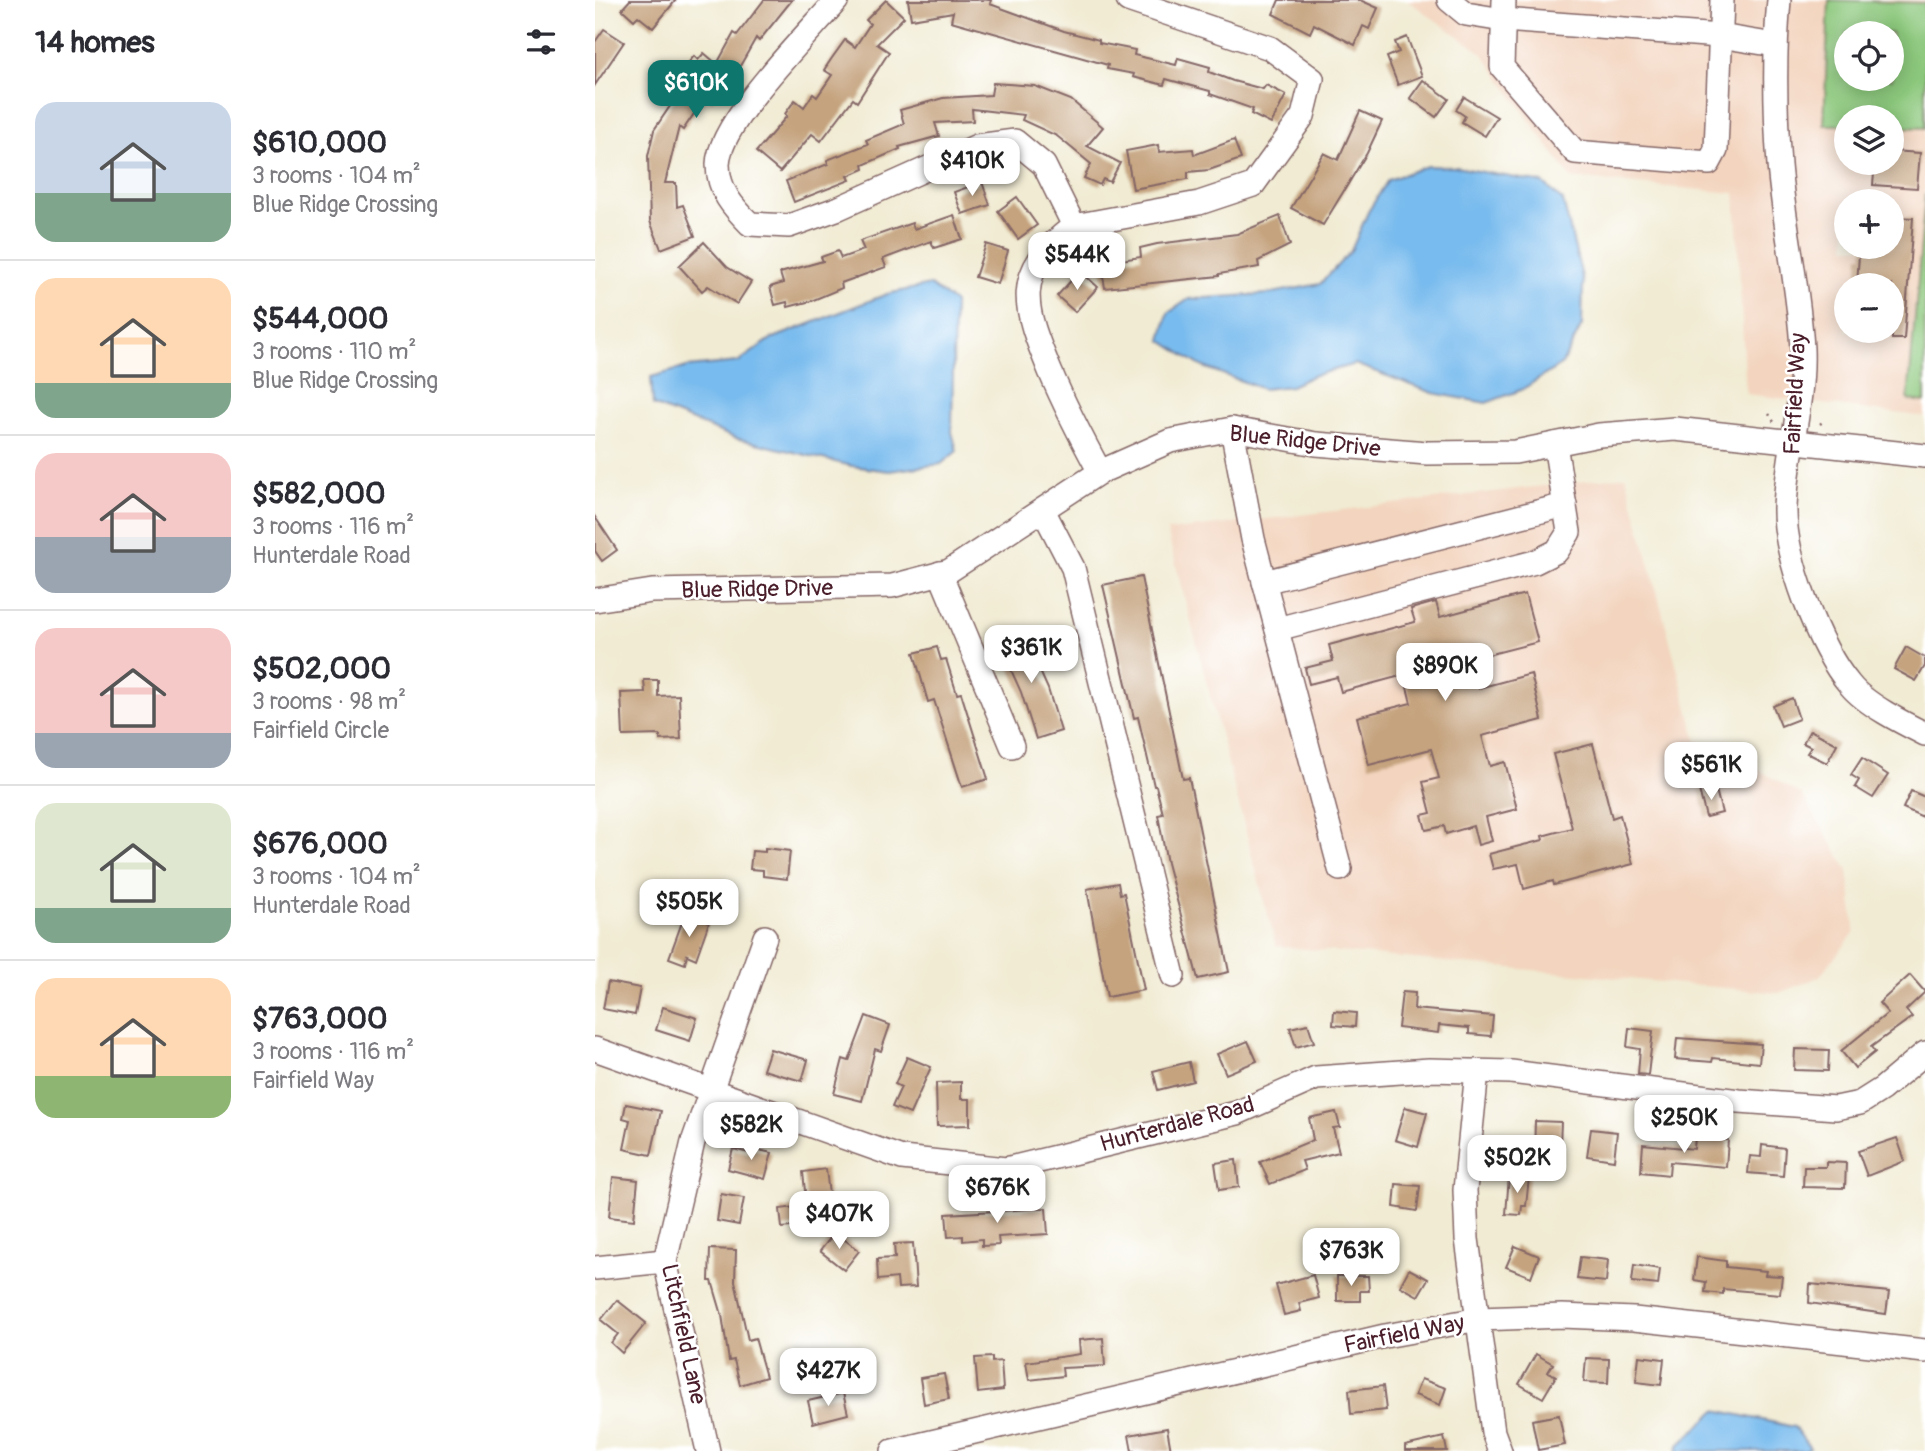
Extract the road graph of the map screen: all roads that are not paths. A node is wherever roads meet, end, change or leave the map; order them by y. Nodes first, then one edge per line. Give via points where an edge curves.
1 (837, 0) edge
2 (1128, 0) edge
3 (1449, 0) edge
4 (1722, 0) edge
5 (1779, 0) edge
6 (1504, 10) edge
7 (1720, 36) junction
8 (1775, 45) junction
9 (1074, 226) junction
10 (1232, 429) junction
11 (1794, 441) junction
12 (1555, 444) junction
13 (1925, 456) edge
14 (1100, 472) junction
15 (1565, 505) junction
16 (1043, 510) junction
17 (940, 573) junction
18 (1264, 582) junction
19 (595, 600) edge
20 (1277, 629) junction
21 (1925, 734) edge
22 (1011, 746) dead end
23 (1340, 869) dead end
24 (765, 937) dead end
25 (1173, 976) dead end
26 (595, 1049) edge
27 (1925, 1053) edge
28 (1477, 1071) junction
29 (711, 1092) junction
30 (665, 1261) junction
31 (595, 1268) edge
32 (1479, 1319) junction
33 (1925, 1351) edge
34 (708, 1451) edge
35 (893, 1451) edge
36 (1500, 1451) edge

1 - 9 street via 732,125 718,164 726,200 750,224 789,226 977,145 1015,141 1044,164
2 - 9 street via 1270,48 1313,79 1303,116 1253,185 1199,202
3 - 6 street via 1466,14
4 - 7 street
5 - 8 street, Fairfield Way
6 - 7 street
6 - 7 street via 1502,67 1575,152 1709,163 1716,150
7 - 8 street
8 - 11 street, Fairfield Way via 1779,165 1802,350
9 - 14 street via 1051,243 1033,272 1029,321
10 - 12 street, Blue Ridge Drive via 1316,444 1427,453 1515,453
10 - 14 street, Blue Ridge Drive via 1170,441
10 - 18 street
11 - 12 street, Blue Ridge Drive via 1675,429
11 - 13 street, Blue Ridge Drive
11 - 21 street, Fairfield Way via 1785,530 1825,649 1851,687
12 - 15 street
14 - 16 street, Blue Ridge Drive
15 - 18 street
15 - 20 street via 1569,533 1557,551 1535,562
16 - 17 street, Blue Ridge Drive
16 - 25 street via 1073,568
17 - 19 street, Blue Ridge Drive via 892,586 652,591
17 - 22 street
18 - 20 street
20 - 23 street
24 - 29 street, Litchfield Lane
26 - 29 street, Hunterdale Road
27 - 28 street, Hunterdale Road via 1860,1103 1836,1108
28 - 29 street, Hunterdale Road via 1316,1078 1237,1113 1006,1169 901,1158
28 - 32 street via 1465,1190
29 - 30 street, Litchfield Lane via 693,1142
30 - 31 street
30 - 34 street, Litchfield Lane
32 - 33 street, Fairfield Way via 1634,1319
32 - 35 street, Fairfield Way via 1385,1336
32 - 36 street via 1493,1432

